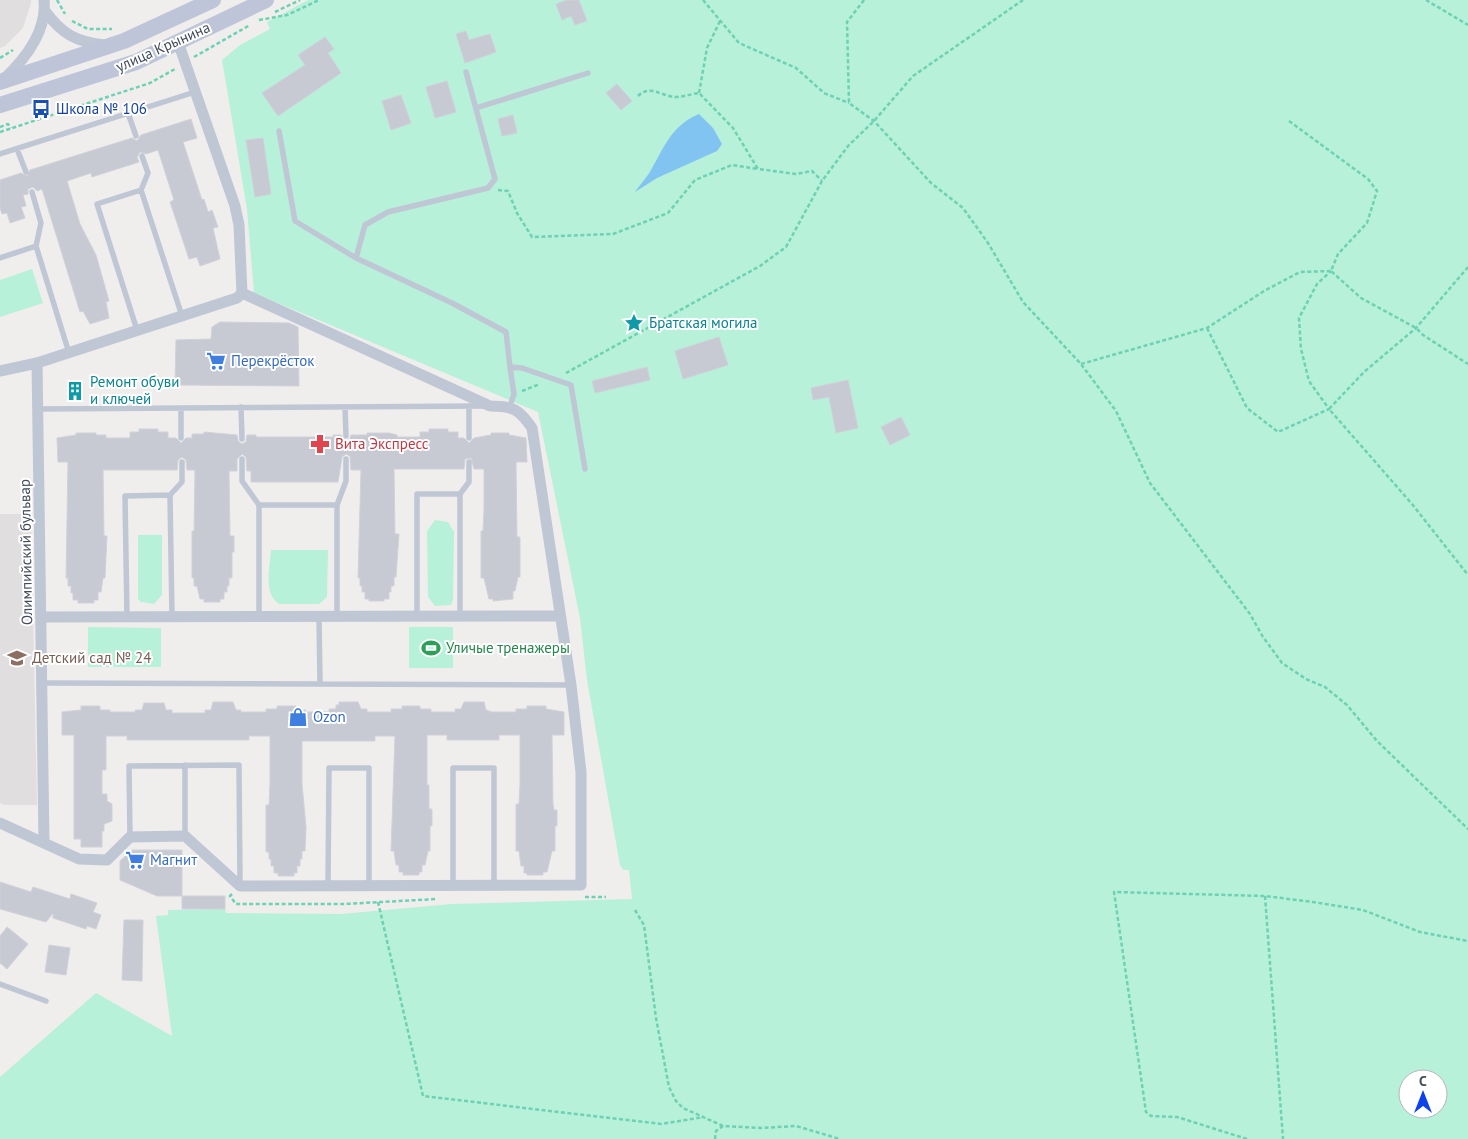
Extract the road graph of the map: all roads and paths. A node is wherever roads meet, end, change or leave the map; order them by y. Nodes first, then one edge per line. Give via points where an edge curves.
1 (57, 0) edge
2 (212, 0) edge
3 (266, 0) edge
4 (300, 0) edge
5 (319, 0) edge
6 (703, 0) edge
7 (864, 0) edge
8 (1022, 0) edge
9 (1426, 0) edge
10 (45, 5) edge
11 (258, 20) junction
12 (720, 20) junction
13 (1468, 25) edge
14 (114, 29) dead end
15 (178, 42) junction
16 (112, 45) junction
17 (185, 63) junction
18 (466, 72) dead end
19 (588, 73) dead end
20 (1, 81) edge
21 (196, 92) junction
22 (699, 93) junction
23 (638, 96) dead end
24 (849, 103) junction
25 (0, 105) edge
26 (476, 108) junction
27 (128, 112) junction
28 (874, 121) junction
29 (1289, 121) dead end
30 (0, 127) edge
31 (10, 128) junction
32 (279, 131) dead end
33 (0, 132) edge
34 (136, 136) dead end
35 (17, 148) junction
36 (0, 154) edge
37 (142, 156) dead end
38 (758, 170) junction
39 (26, 172) dead end
40 (822, 181) junction
41 (488, 188) junction
42 (140, 190) junction
43 (32, 192) dead end
44 (36, 246) junction
45 (0, 258) edge
46 (356, 258) junction
47 (1468, 267) edge
48 (1331, 271) junction
49 (242, 293) junction
50 (182, 316) junction
51 (1207, 328) junction
52 (1416, 328) junction
53 (138, 330) junction
54 (69, 353) junction
55 (37, 363) junction
56 (1081, 364) junction
57 (1468, 364) edge
58 (510, 367) junction
59 (0, 371) edge
60 (556, 378) junction
61 (514, 394) junction
62 (469, 406) junction
63 (490, 406) junction
64 (510, 406) junction
65 (241, 407) junction
66 (345, 407) junction
67 (182, 408) junction
68 (39, 409) junction
69 (1329, 409) junction
70 (346, 436) dead end
71 (182, 438) dead end
72 (469, 438) dead end
73 (242, 439) dead end
74 (242, 460) dead end
75 (346, 460) dead end
76 (182, 462) dead end
77 (469, 462) dead end
78 (585, 469) dead end
79 (460, 494) junction
80 (170, 495) junction
81 (259, 505) junction
82 (337, 505) junction
83 (1468, 575) edge
84 (259, 616) junction
85 (319, 616) junction
86 (337, 616) junction
87 (417, 616) junction
88 (460, 616) junction
89 (559, 616) junction
90 (42, 617) junction
91 (127, 617) junction
92 (172, 617) junction
93 (43, 683) junction
94 (320, 684) junction
95 (571, 685) junction
96 (184, 765) junction
97 (0, 823) edge
98 (1468, 829) edge
99 (185, 836) junction
100 (130, 837) junction
101 (44, 842) junction
102 (240, 886) junction
103 (328, 886) junction
104 (369, 886) junction
105 (452, 886) junction
106 (494, 886) junction
107 (230, 896) dead end
108 (1265, 896) junction
109 (577, 897) dead end
110 (606, 897) dead end
111 (443, 899) dead end
112 (378, 902) junction
113 (635, 910) dead end
114 (1468, 941) edge
115 (0, 984) edge
116 (46, 1001) dead end
117 (704, 1117) junction
118 (723, 1126) junction
119 (715, 1139) edge
120 (840, 1139) edge
121 (1247, 1139) edge
122 (1283, 1139) edge

1 - 14 path via 66,18 88,29
2 - 16 main road, улица Крынина
3 - 15 main road, улица Крынина
4 - 11 path
5 - 11 path via 287,15
6 - 12 path
7 - 24 path via 847,22
8 - 28 path via 913,76
9 - 13 path
10 - 16 street via 57,27 84,43
10 - 20 street via 34,44 16,68
11 - 17 path
12 - 22 path via 707,48
12 - 24 path via 739,44 796,68 824,92
15 - 17 street
15 - 25 main road, улица Крынина via 136,62
16 - 20 main road, улица Крынина
17 - 21 street
17 - 31 path via 150,83
18 - 26 lane
19 - 26 lane
21 - 27 lane
21 - 49 street via 235,206
22 - 23 path via 676,97 652,90
22 - 38 path via 733,128
24 - 28 path
26 - 41 lane via 495,179
27 - 34 lane
27 - 35 lane
28 - 40 path via 848,146
28 - 56 path via 931,183 963,208 1023,302
29 - 48 path via 1368,179 1377,191 1367,224 1338,254
30 - 31 path via 8,124
31 - 33 path
32 - 46 lane via 295,221
35 - 36 lane
35 - 39 lane
37 - 42 lane via 148,173
38 - 40 path via 796,174 812,171
38 - 41 path via 732,165 695,180 668,213 613,234 532,237 508,191
40 - 60 path via 786,247 760,266
41 - 46 lane via 388,212 365,225
42 - 50 lane
42 - 53 lane via 97,204
43 - 44 lane via 41,222
44 - 45 lane
44 - 54 lane
46 - 58 lane via 506,332
47 - 52 path
48 - 51 path via 1300,272
48 - 52 path via 1361,298
48 - 69 path via 1317,284 1300,318 1301,349 1309,380
49 - 50 street via 237,298
49 - 63 street
50 - 53 street
51 - 56 path
51 - 69 path via 1247,408 1278,432
52 - 57 path
52 - 69 path via 1364,372
53 - 54 street
54 - 55 street
55 - 59 street
55 - 68 street, Олимпийский бульвар
56 - 98 path via 1116,411 1150,483 1250,614 1282,663 1306,679 1325,686 1347,705 1377,741
58 - 60 lane
58 - 61 lane
60 - 61 path
60 - 78 lane via 571,385
61 - 64 lane
62 - 63 lane
62 - 66 lane
62 - 72 lane
63 - 64 street
64 - 89 street via 522,414 532,428
65 - 66 lane
65 - 67 lane
65 - 73 lane
66 - 70 lane
67 - 68 lane
67 - 71 lane
68 - 90 street, Олимпийский бульвар
69 - 83 path via 1412,504
74 - 81 lane via 242,481
75 - 82 lane via 346,481
76 - 80 lane via 182,482
77 - 79 lane via 469,482
79 - 87 lane via 417,494
79 - 88 lane
80 - 91 lane via 125,496
80 - 92 lane
81 - 82 lane
81 - 84 lane
82 - 86 lane
84 - 85 street
84 - 92 street
85 - 86 street
85 - 94 lane
86 - 87 street
87 - 88 street
88 - 89 street
89 - 95 street
90 - 91 street
90 - 93 street, Олимпийский бульвар
91 - 92 street
93 - 94 lane
93 - 101 street, Олимпийский бульвар
94 - 95 lane
95 - 106 street via 581,772 580,885
96 - 99 lane
96 - 100 lane via 130,766
96 - 102 lane via 240,765
97 - 101 street
99 - 100 street
99 - 102 street
100 - 101 street via 107,860 79,859
102 - 103 street
103 - 104 street
103 - 104 lane via 328,768 369,768
104 - 105 street
105 - 106 street
105 - 106 lane via 453,768 494,768
107 - 112 path via 236,904
108 - 114 path via 1363,910 1420,932
108 - 121 path via 1114,892 1146,1112 1151,1116 1177,1117
108 - 122 path
109 - 110 path
111 - 112 path
112 - 117 path via 423,1096 661,1124
113 - 117 path via 644,925 669,1087 683,1108
115 - 116 lane
117 - 118 path
118 - 119 path via 716,1131
118 - 120 path via 796,1126

